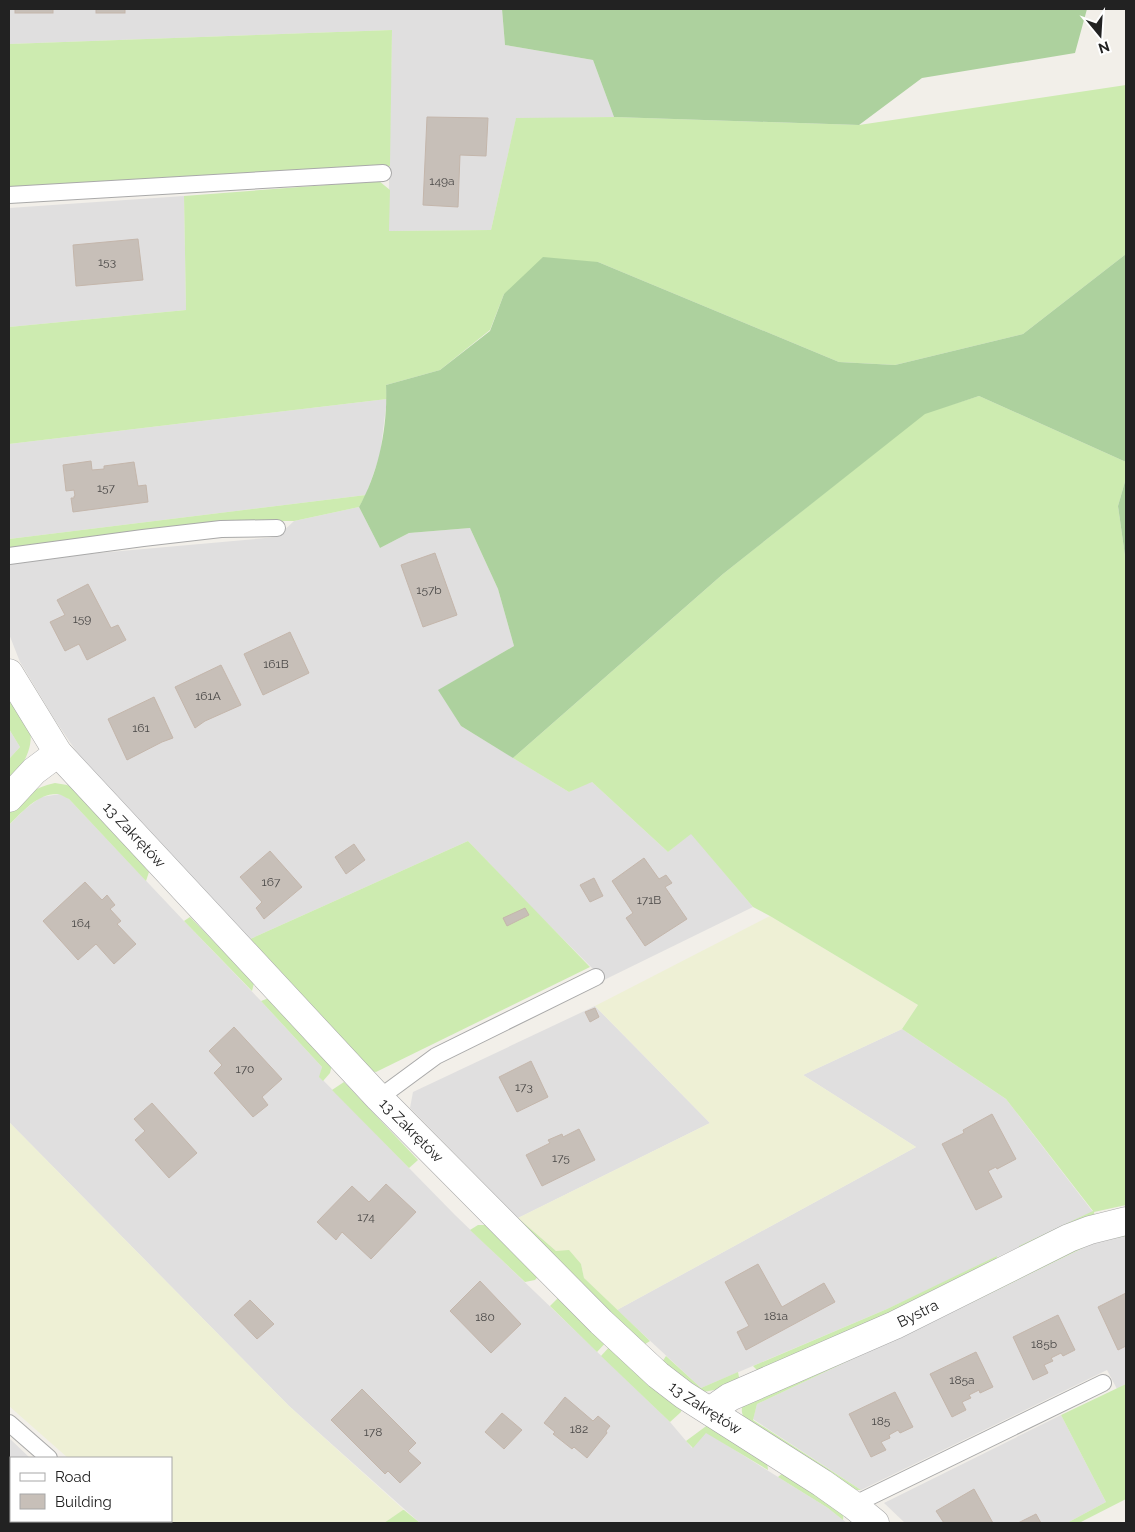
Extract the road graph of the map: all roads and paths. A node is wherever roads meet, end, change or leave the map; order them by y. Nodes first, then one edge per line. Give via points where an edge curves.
1 (383, 173) dead end
2 (9, 195) edge
3 (277, 528) dead end
4 (9, 556) edge
5 (9, 674) edge
6 (58, 753) junction
7 (9, 798) edge
8 (596, 977) dead end
9 (380, 1098) junction
10 (1126, 1221) edge
11 (1103, 1383) dead end
12 (710, 1411) junction
13 (9, 1423) edge
14 (48, 1457) edge
15 (853, 1505) junction
16 (875, 1523) edge

1 - 2 lane
3 - 4 lane via 182,533
5 - 6 street, 13 Zakrętów
6 - 7 street via 34,771
6 - 9 street, 13 Zakrętów
8 - 9 lane via 436,1056
9 - 12 street, 13 Zakrętów via 601,1322 658,1375
10 - 12 street, Bystra via 1069,1238 894,1325 730,1397
11 - 15 lane
12 - 15 street, 13 Zakrętów
13 - 14 lane
15 - 16 street, 13 Zakrętów

